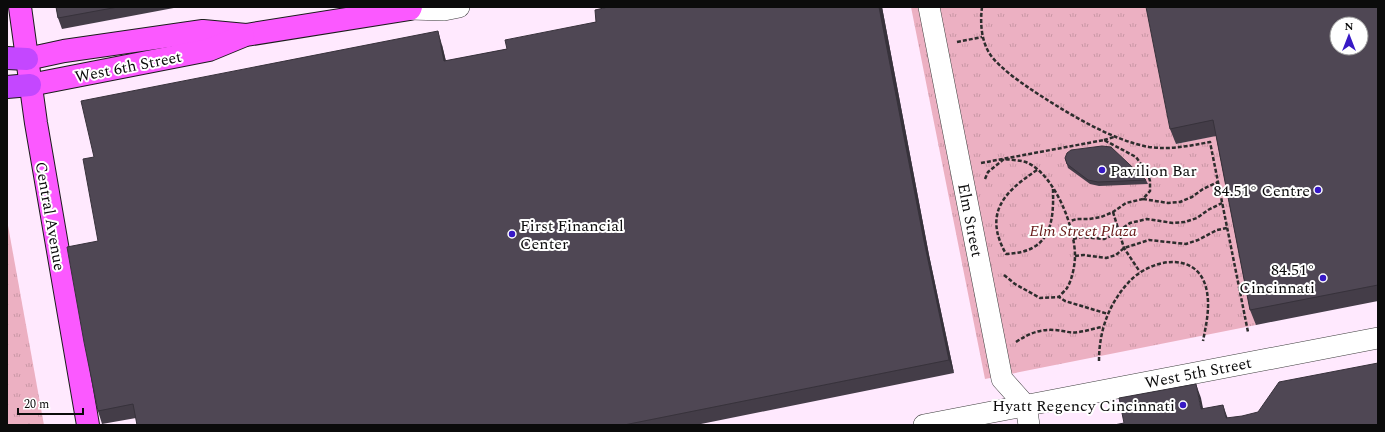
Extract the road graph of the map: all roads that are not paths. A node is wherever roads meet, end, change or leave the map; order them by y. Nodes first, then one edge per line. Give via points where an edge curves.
1 (20, 7) edge
2 (459, 7) edge
3 (929, 7) edge
4 (411, 8) edge
5 (246, 34) junction
6 (17, 58) edge
7 (30, 85) junction
8 (7, 87) edge
9 (1378, 338) edge
10 (1028, 415) edge
11 (88, 425) edge
12 (924, 425) edge

1 - 6 main road, Central Avenue
2 - 4 street, West 6th Street via 444,10
3 - 10 street, Elm Street via 1002,380
4 - 5 main road, West 6th Street
5 - 6 main road, West 6th Street via 203,31
5 - 7 main road, West 6th Street via 209,50
6 - 7 main road, Central Avenue
7 - 8 highway, West 6th Street
7 - 11 main road, Central Avenue
9 - 10 street, West 5th Street
10 - 12 street, West 5th Street

